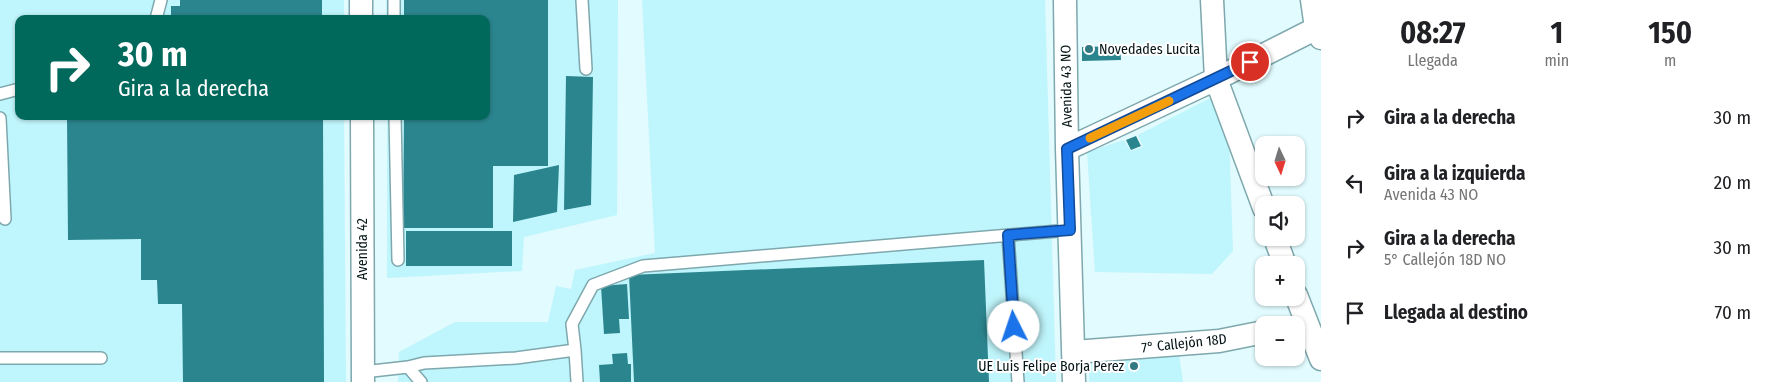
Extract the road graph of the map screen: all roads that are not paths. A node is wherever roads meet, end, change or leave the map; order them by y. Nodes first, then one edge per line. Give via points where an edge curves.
1 (161, 0) edge
2 (361, 0) edge
3 (394, 0) edge
4 (582, 0) edge
5 (1065, 0) edge
6 (1212, 0) edge
7 (1312, 0) edge
8 (157, 15) edge
9 (361, 15) edge
10 (394, 15) edge
11 (1320, 30) edge
12 (586, 69) dead end
13 (1216, 79) junction
14 (15, 90) edge
15 (0, 94) edge
16 (0, 118) edge
17 (362, 120) edge
18 (395, 120) edge
19 (1067, 149) junction
20 (1260, 196) edge
21 (5, 219) dead end
22 (1070, 230) junction
23 (1008, 235) junction
24 (398, 260) dead end
25 (1305, 330) edge
26 (1255, 334) edge
27 (575, 350) junction
28 (1074, 352) junction
29 (0, 358) edge
30 (101, 358) dead end
31 (1321, 359) edge
32 (408, 368) junction
33 (363, 377) edge
34 (421, 382) edge
35 (577, 382) edge
36 (1018, 382) edge
37 (1074, 382) edge

1 - 8 lane
2 - 9 street
3 - 10 lane
4 - 12 lane
5 - 19 street, Avenida 43 NO
6 - 13 street
7 - 11 street
11 - 13 street
13 - 19 street
13 - 20 street
14 - 15 lane
16 - 21 lane
17 - 33 street, Avenida 42
18 - 24 lane
19 - 22 street, Avenida 43 NO
22 - 23 lane
22 - 28 street, Avenida 43 NO
23 - 27 lane via 643,266 593,285 572,324
23 - 36 lane
25 - 31 street
26 - 28 street, 7° Callejón 18D via 1219,341
27 - 32 lane via 516,358 424,363
27 - 35 lane
28 - 37 street, Avenida 43 NO
29 - 30 lane
32 - 33 lane
32 - 34 lane

